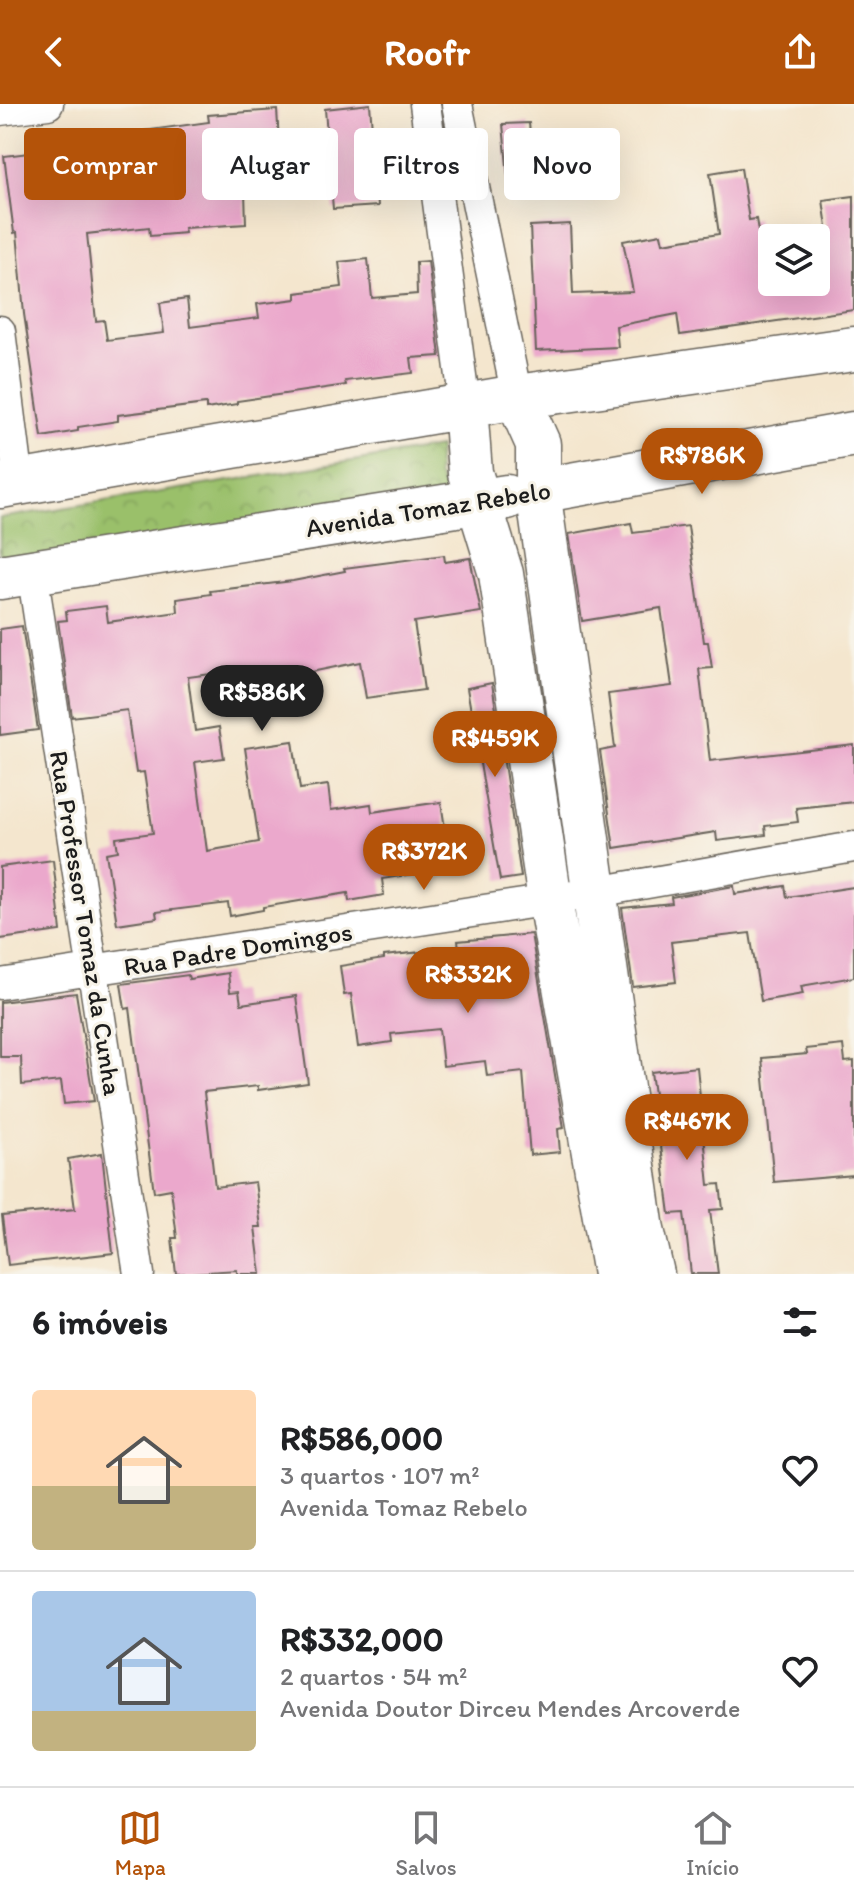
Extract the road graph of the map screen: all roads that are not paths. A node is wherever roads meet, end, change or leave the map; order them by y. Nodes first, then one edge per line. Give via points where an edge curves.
1 (48, 104) edge
2 (425, 104) edge
3 (457, 104) edge
4 (0, 110) edge
5 (0, 331) edge
6 (854, 349) edge
7 (517, 397) junction
8 (465, 406) junction
9 (854, 434) edge
10 (10, 484) edge
11 (538, 491) junction
12 (480, 503) junction
13 (16, 574) edge
14 (854, 847) edge
15 (593, 891) junction
16 (550, 900) junction
17 (94, 972) junction
18 (0, 984) edge
19 (622, 1248) edge
20 (139, 1274) edge
21 (652, 1274) edge

1 - 4 street
2 - 8 street
3 - 7 street
5 - 10 street
6 - 7 main road
7 - 8 main road
7 - 11 main road via 538,444
8 - 10 main road
8 - 12 main road via 468,463
9 - 11 main road, Avenida Tomaz Rebelo
11 - 12 main road, Avenida Tomaz Rebelo
11 - 15 main road
12 - 13 main road, Avenida Tomaz Rebelo
12 - 16 main road via 501,574
13 - 17 street, Rua Professor Tomaz da Cunha
14 - 15 street, Rua Padre Domingos
15 - 16 street, Rua Padre Domingos
15 - 19 main road
16 - 17 street, Rua Padre Domingos
16 - 19 main road
17 - 18 street, Rua Padre Domingos
17 - 20 street, Rua Professor Tomaz da Cunha
19 - 21 main road

